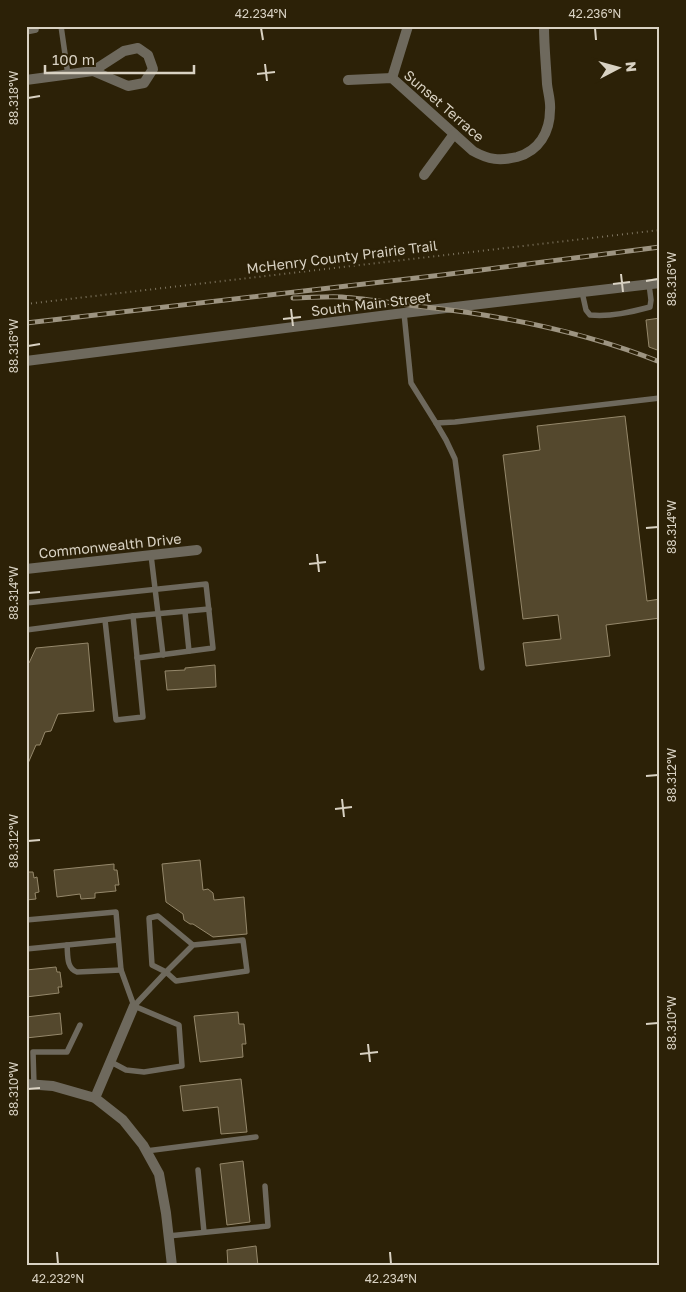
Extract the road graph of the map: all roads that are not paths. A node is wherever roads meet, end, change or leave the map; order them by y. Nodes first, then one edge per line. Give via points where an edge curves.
1 (36, 26) edge
2 (61, 26) edge
3 (408, 26) edge
4 (544, 26) edge
5 (26, 32) edge
6 (93, 71) junction
7 (68, 75) junction
8 (392, 78) junction
9 (26, 80) edge
10 (348, 80) dead end
11 (454, 134) junction
12 (424, 175) dead end
13 (660, 282) edge
14 (649, 284) junction
15 (582, 292) junction
16 (404, 313) junction
17 (26, 361) edge
18 (660, 398) edge
19 (436, 423) junction
20 (197, 550) dead end
21 (151, 555) junction
22 (26, 569) edge
23 (155, 589) junction
24 (26, 602) edge
25 (209, 609) junction
26 (184, 612) junction
27 (158, 614) junction
28 (132, 616) junction
29 (105, 620) junction
30 (26, 630) edge
31 (189, 651) junction
32 (162, 655) junction
33 (137, 658) junction
34 (482, 668) dead end
35 (26, 920) edge
36 (118, 940) junction
37 (67, 945) junction
38 (192, 945) junction
39 (26, 949) edge
40 (121, 970) junction
41 (166, 972) junction
42 (134, 1006) junction
43 (80, 1025) dead end
44 (30, 1052) edge
45 (111, 1062) junction
46 (30, 1084) edge
47 (95, 1098) junction
48 (256, 1137) dead end
49 (146, 1151) junction
50 (198, 1170) dead end
51 (265, 1186) dead end
52 (204, 1232) junction
53 (168, 1236) junction
54 (172, 1266) edge

1 - 5 lane via 36,30
2 - 7 lane
3 - 8 street
4 - 11 street, Sunset Terrace via 550,109 544,139 522,156 507,160 484,157
6 - 6 street via 128,86 144,84 153,69 148,55 138,48 124,51
6 - 7 street
7 - 9 street
8 - 10 street, Sunset Terrace
8 - 11 street, Sunset Terrace
11 - 12 street
13 - 14 street, South Main Street
14 - 15 street, South Main Street
14 - 15 lane via 650,307 603,316 590,316
15 - 16 street, South Main Street
16 - 17 street, South Main Street
16 - 19 lane via 411,383
18 - 19 lane
19 - 34 lane via 455,459
20 - 21 street, Commonwealth Drive
21 - 22 street, Commonwealth Drive
21 - 23 lane
23 - 24 lane
23 - 25 lane via 206,584
23 - 27 lane
25 - 26 lane
25 - 31 lane via 213,648
26 - 27 lane
26 - 31 lane
27 - 28 lane
27 - 32 lane
28 - 29 lane
28 - 33 lane
29 - 30 lane
29 - 33 lane via 116,720 143,717
31 - 32 lane
32 - 33 lane
35 - 36 lane via 116,912
36 - 37 lane
36 - 40 lane
37 - 39 lane
37 - 40 lane via 72,970
38 - 41 lane
38 - 41 lane via 158,916 149,918 152,965
38 - 41 lane via 243,940 247,971 176,981
40 - 42 lane
41 - 42 lane
42 - 45 street
42 - 45 lane via 179,1025 182,1066 144,1072 126,1070
43 - 44 lane via 67,1052
44 - 46 lane
45 - 47 street
46 - 47 street via 53,1086
47 - 49 street via 123,1120
48 - 49 lane
49 - 53 street via 159,1174
50 - 52 lane
51 - 52 lane via 268,1226
52 - 53 lane
53 - 54 street

